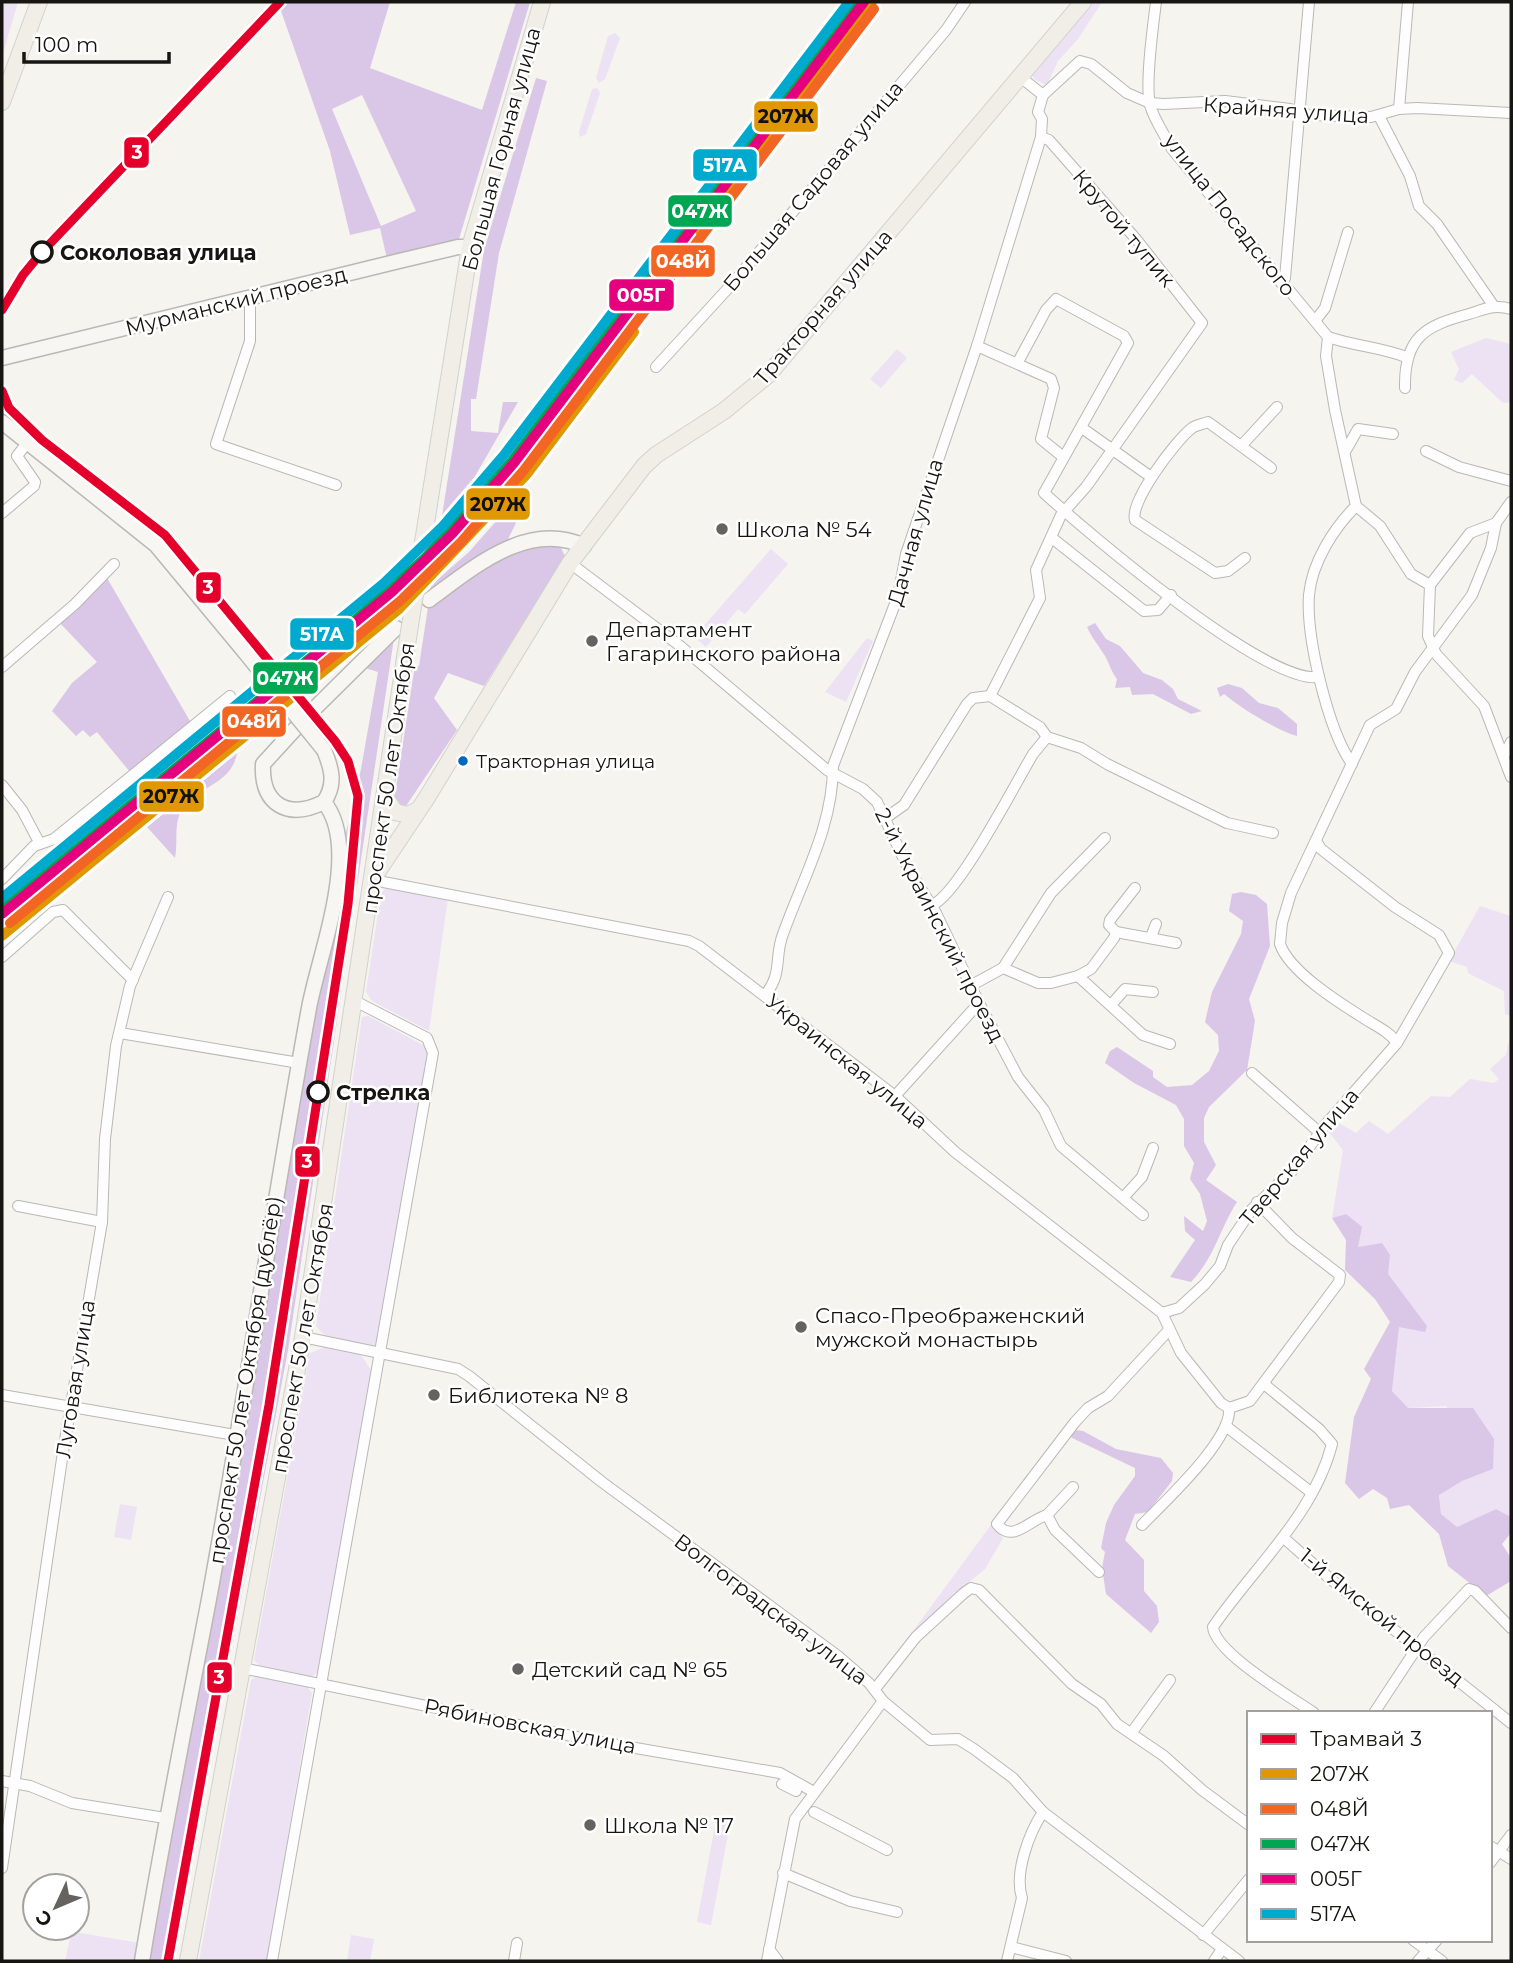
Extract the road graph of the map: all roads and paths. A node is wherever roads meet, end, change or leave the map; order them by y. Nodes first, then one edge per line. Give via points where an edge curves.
1 (39, 2) edge
2 (542, 2) edge
3 (965, 2) edge
4 (1083, 2) edge
5 (1156, 2) edge
6 (1309, 2) edge
7 (1408, 2) edge
8 (1019, 76) junction
9 (1043, 95) junction
10 (2, 102) edge
11 (1150, 103) junction
12 (1399, 108) junction
13 (1299, 113) junction
14 (1511, 113) edge
15 (1380, 116) junction
16 (1041, 137) junction
17 (1348, 232) dead end
18 (470, 247) junction
19 (1281, 283) junction
20 (250, 298) junction
21 (1493, 305) junction
22 (1511, 309) edge
23 (1315, 320) junction
24 (1328, 337) junction
25 (977, 346) junction
26 (1406, 357) junction
27 (2, 358) edge
28 (1018, 362) junction
29 (656, 367) dead end
30 (1405, 388) dead end
31 (1277, 407) dead end
32 (2, 422) edge
33 (1082, 428) junction
34 (1393, 434) dead end
35 (27, 443) junction
36 (1242, 445) junction
37 (1112, 449) junction
38 (1346, 450) junction
39 (1426, 451) dead end
40 (1062, 456) junction
41 (1271, 468) dead end
42 (1151, 477) junction
43 (1511, 481) edge
44 (336, 485) dead end
45 (1511, 502) edge
46 (429, 504) joint
47 (1356, 506) junction
48 (1063, 510) junction
49 (2, 513) edge
50 (1496, 523) junction
51 (1052, 538) junction
52 (584, 546) junction
53 (1245, 558) dead end
54 (570, 563) junction
55 (114, 564) dead end
56 (1430, 585) junction
57 (1171, 595) junction
58 (429, 600) dead end
59 (396, 628) dead end
60 (1432, 648) junction
61 (2, 667) edge
62 (1319, 677) junction
63 (230, 696) dead end
64 (990, 696) junction
65 (314, 709) dead end
66 (295, 729) dead end
67 (1047, 737) junction
68 (1511, 742) edge
69 (1504, 756) junction
70 (1352, 764) junction
71 (833, 774) junction
72 (1511, 777) edge
73 (2, 785) edge
74 (385, 797) junction
75 (324, 802) junction
76 (418, 810) junction
77 (887, 817) junction
78 (1273, 833) dead end
79 (1105, 838) dead end
80 (1316, 841) junction
81 (38, 842) junction
82 (2, 879) edge
83 (373, 880) junction
84 (1135, 888) dead end
85 (168, 897) dead end
86 (932, 905) junction
87 (1156, 924) dead end
88 (1116, 932) junction
89 (1151, 937) junction
90 (1176, 943) dead end
91 (2, 957) edge
92 (1003, 968) junction
93 (1078, 976) junction
94 (133, 980) junction
95 (970, 986) junction
96 (1153, 992) dead end
97 (766, 994) junction
98 (355, 1001) junction
99 (979, 1003) junction
100 (1111, 1005) junction
101 (120, 1033) junction
102 (1398, 1043) junction
103 (1170, 1044) dead end
104 (299, 1063) junction
105 (1252, 1073) dead end
106 (895, 1096) junction
107 (1319, 1132) junction
108 (1153, 1148) dead end
109 (1123, 1198) junction
110 (1257, 1202) junction
111 (18, 1206) dead end
112 (1143, 1215) dead end
113 (102, 1222) junction
114 (1162, 1313) junction
115 (1168, 1331) junction
116 (303, 1337) junction
117 (379, 1353) junction
118 (1264, 1384) junction
119 (2, 1395) edge
120 (71, 1407) junction
121 (1229, 1408) junction
122 (1227, 1427) junction
123 (235, 1435) junction
124 (1073, 1487) dead end
125 (1312, 1493) junction
126 (1047, 1515) junction
127 (1142, 1525) dead end
128 (1285, 1539) junction
129 (1099, 1572) dead end
130 (1511, 1628) edge
131 (1418, 1649) junction
132 (242, 1668) junction
133 (1170, 1680) dead end
134 (321, 1683) junction
135 (875, 1689) junction
136 (883, 1701) junction
137 (1311, 1711) edge
138 (1375, 1711) edge
139 (1511, 1723) edge
140 (1132, 1732) junction
141 (2, 1781) edge
142 (13, 1782) junction
143 (782, 1784) dead end
144 (796, 1791) dead end
145 (814, 1792) junction
146 (814, 1812) dead end
147 (1043, 1812) junction
148 (165, 1818) junction
149 (1247, 1824) edge
150 (1511, 1835) edge
151 (1494, 1848) edge
152 (887, 1850) dead end
153 (1511, 1859) edge
154 (2, 1868) edge
155 (783, 1873) junction
156 (1247, 1881) edge
157 (897, 1912) dead end
158 (1203, 1935) junction
159 (1416, 1942) edge
160 (1435, 1942) edge
161 (517, 1943) dead end
162 (1011, 1947) junction
163 (769, 1949) junction
164 (1222, 1949) junction
165 (1429, 1950) junction
166 (142, 1961) edge
167 (188, 1961) edge
168 (272, 1961) edge
169 (514, 1961) edge
170 (767, 1961) edge
171 (778, 1961) edge
172 (1007, 1961) edge
173 (1066, 1961) edge
174 (1214, 1961) edge
175 (1239, 1961) edge
176 (1418, 1961) edge
177 (1442, 1961) edge

1 - 10 main road
2 - 18 main road, Большая Горная улица
3 - 29 street, Большая Садовая улица via 740,274
4 - 8 main road, Тракторная улица
5 - 11 street, улица Посадского
6 - 13 street
7 - 12 street
8 - 9 street
8 - 52 main road, Тракторная улица via 769,374 724,411 656,455
9 - 11 street, Крайняя улица via 1080,61
9 - 16 street, Дачная улица via 1038,112
11 - 13 street, Крайняя улица via 1225,101
11 - 19 street, улица Посадского via 1172,149
12 - 14 street, Крайняя улица
12 - 15 street, Крайняя улица
13 - 15 street, Крайняя улица
13 - 19 street
15 - 21 street via 1410,176 1419,206
16 - 25 street, Дачная улица
16 - 37 street, Крутой тупик via 1049,140 1136,239 1202,323
17 - 23 street via 1325,309
18 - 20 street, Мурманский проезд
18 - 46 main road, Большая Горная улица
19 - 23 street, улица Посадского
20 - 27 street, Мурманский проезд
20 - 44 street via 250,341 216,444
21 - 22 street
21 - 26 street via 1435,323
23 - 24 street, улица Посадского
24 - 26 street
24 - 38 street via 1326,356
25 - 28 street
25 - 71 street, Дачная улица via 930,476 898,597
26 - 30 street
28 - 33 street via 1056,299 1124,336 1128,343
28 - 40 street via 1054,384 1041,439
31 - 36 street
32 - 35 street
33 - 37 street
33 - 40 street
34 - 38 street via 1358,429
35 - 49 street via 17,456 34,486
35 - 75 street, bridge via 156,545 244,651 324,750 332,771
36 - 41 street
36 - 42 street via 1208,422 1192,428
37 - 42 street
37 - 48 street via 1086,487
38 - 47 street
39 - 43 street via 1459,467
40 - 48 street via 1044,493
42 - 53 street via 1134,507 1135,520 1215,573 1228,571
45 - 50 street
46 - 74 main road, проспект 50 лет Октября, bridge
47 - 56 street via 1380,526 1411,574
47 - 62 street via 1335,528 1309,593
48 - 51 street
48 - 57 street
50 - 56 street via 1470,533
50 - 60 street via 1472,595
51 - 57 street via 1144,611 1158,610
51 - 64 street via 1036,570 1040,598
52 - 54 main road, Тракторная улица
52 - 58 street via 567,538 547,537 516,544
54 - 71 street, 2-й Украинский проезд via 679,645
54 - 76 main road, Тракторная улица
55 - 61 street
56 - 60 street via 1428,636
57 - 62 street via 1261,658 1298,674
59 - 65 street
60 - 69 street via 1484,706
60 - 70 street via 1396,709 1370,725
62 - 70 street
63 - 81 street via 54,839
64 - 67 street via 1040,727
64 - 77 street via 973,698 967,705 904,805
66 - 75 street via 263,764 264,787 283,808 301,810
67 - 78 street via 1081,748 1227,823
67 - 86 street via 957,882
68 - 69 street
69 - 72 street
70 - 80 street
71 - 77 street, 2-й Украинский проезд via 863,789
71 - 97 street, Дачная улица via 835,785 814,859 781,936 776,979
73 - 81 street via 22,810
74 - 76 main road via 395,813 408,815
74 - 83 main road, проспект 50 лет Октября
75 - 104 street, проспект 50 лет Октября (дублёр) via 338,828 338,871
76 - 83 main road, Тракторная улица
77 - 86 street, 2-й Украинский проезд via 908,868
79 - 92 street via 1051,893
80 - 102 street via 1282,923 1282,951 1334,999
80 - 102 street, Тверская улица via 1395,906 1439,935 1449,953
81 - 82 street
83 - 97 street, Украинская улица via 689,941
83 - 98 main road, проспект 50 лет Октября
84 - 88 street via 1110,920
85 - 94 street, Луговая улица
86 - 95 street, 2-й Украинский проезд
87 - 89 street
88 - 89 street
88 - 93 street via 1091,969
89 - 90 street
91 - 94 street via 53,912 63,910
92 - 93 street via 1038,983
92 - 95 street
93 - 100 street
94 - 101 street, Луговая улица
95 - 99 street, 2-й Украинский проезд
96 - 100 street via 1125,989
97 - 106 street, Украинская улица
98 - 116 main road, проспект 50 лет Октября
98 - 117 street via 427,1038 433,1053
99 - 106 street
99 - 109 street, 2-й Украинский проезд via 1061,1146
100 - 103 street via 1143,1035
101 - 104 street
101 - 113 street, Луговая улица via 109,1096
102 - 107 street, Тверская улица
104 - 123 street, проспект 50 лет Октября (дублёр)
105 - 107 street
106 - 114 street, Украинская улица via 955,1152
107 - 110 street, Тверская улица via 1292,1171
108 - 109 street via 1142,1177
109 - 112 street, 2-й Украинский проезд
110 - 114 street, Тверская улица via 1205,1284 1179,1308
110 - 118 street via 1292,1238 1340,1276
111 - 113 street
113 - 120 street, Луговая улица
114 - 115 street
115 - 121 street via 1205,1385
115 - 126 street via 1108,1396 1075,1422 997,1524 1013,1533
116 - 117 street, Волгоградская улица
116 - 132 main road, проспект 50 лет Октября
117 - 134 street
117 - 135 street, Волгоградская улица via 458,1369 469,1376 838,1656
118 - 121 street via 1246,1405
118 - 125 street via 1329,1437 1332,1444 1325,1472
119 - 120 street
120 - 123 street
120 - 142 street, Луговая улица
121 - 122 street
122 - 125 street
122 - 127 street
123 - 148 street, проспект 50 лет Октября (дублёр) via 209,1598
124 - 126 street
125 - 128 street
126 - 129 street via 1055,1530
128 - 131 street, 1-й Ямской проезд
128 - 137 street via 1242,1584 1213,1632 1227,1651
130 - 131 street via 1469,1589
131 - 138 street
131 - 139 street, 1-й Ямской проезд
132 - 134 street, Рябиновская улица
132 - 167 main road, проспект 50 лет Октября
133 - 140 street
134 - 145 street, Рябиновская улица via 601,1742 780,1773
134 - 168 street
135 - 136 street, Волгоградская улица
135 - 140 street via 916,1637 971,1588 979,1590 1055,1670
136 - 145 street
136 - 147 street, Волгоградская улица via 930,1740 958,1739 974,1749 1013,1778
140 - 149 street
141 - 142 street
142 - 148 street via 72,1803
142 - 154 street, Луговая улица
143 - 144 street
145 - 155 street via 795,1819
146 - 152 street
147 - 158 street, Волгоградская улица
147 - 162 street via 1026,1851
148 - 166 street, проспект 50 лет Октября (дублёр)
150 - 151 street
151 - 153 street
155 - 157 street via 850,1902
155 - 163 street
156 - 158 street
158 - 164 street, Волгоградская улица
159 - 165 street
160 - 165 street
161 - 169 street
162 - 172 street
162 - 173 street
163 - 170 street
163 - 171 street
164 - 174 street
164 - 175 street, Волгоградская улица
165 - 176 street
165 - 177 street

